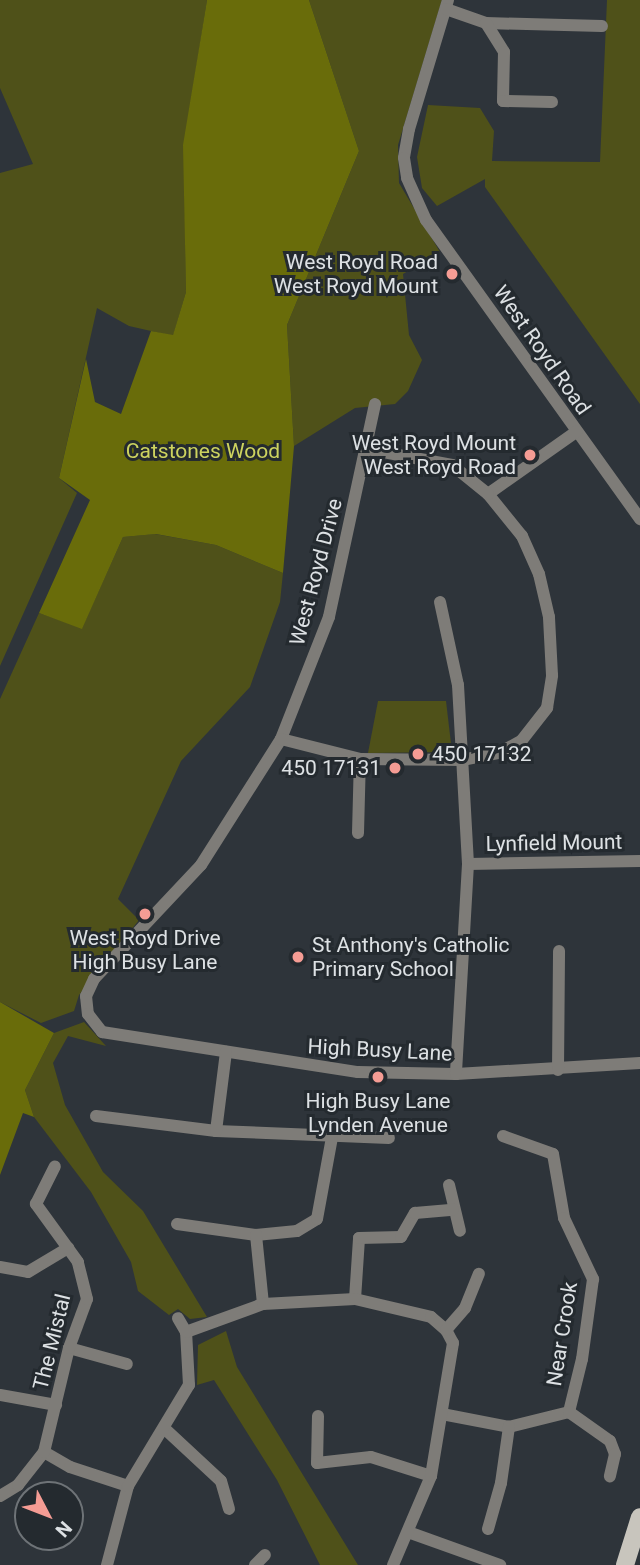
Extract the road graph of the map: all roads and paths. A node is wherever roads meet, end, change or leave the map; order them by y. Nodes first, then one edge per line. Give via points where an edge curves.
1 (447, 4) edge
2 (486, 23) junction
3 (603, 26) dead end
4 (552, 102) dead end
5 (375, 404) dead end
6 (576, 432) junction
7 (367, 449) junction
8 (488, 494) junction
9 (640, 519) edge
10 (440, 602) dead end
11 (281, 739) junction
12 (360, 759) junction
13 (462, 760) junction
14 (358, 833) dead end
15 (640, 861) edge
16 (468, 864) junction
17 (559, 951) dead end
18 (88, 1014) joint
19 (226, 1052) junction
20 (640, 1063) edge
21 (558, 1070) junction
22 (456, 1074) junction
23 (96, 1116) dead end
24 (216, 1131) junction
25 (503, 1136) dead end
26 (332, 1138) junction
27 (389, 1138) dead end
28 (55, 1166) dead end
29 (449, 1185) dead end
30 (453, 1210) junction
31 (177, 1224) dead end
32 (460, 1230) dead end
33 (256, 1235) junction
34 (68, 1248) junction
35 (0, 1267) edge
36 (480, 1274) dead end
37 (355, 1299) junction
38 (263, 1304) junction
39 (178, 1318) dead end
40 (446, 1330) junction
41 (186, 1332) junction
42 (69, 1348) junction
43 (127, 1364) dead end
44 (0, 1395) edge
45 (56, 1405) junction
46 (569, 1412) junction
47 (442, 1414) junction
48 (318, 1416) dead end
49 (509, 1427) junction
50 (165, 1429) junction
51 (44, 1452) junction
52 (431, 1476) junction
53 (610, 1476) dead end
54 (128, 1486) junction
55 (0, 1496) edge
56 (229, 1509) dead end
57 (640, 1517) edge
58 (488, 1529) dead end
59 (408, 1532) junction
60 (265, 1555) dead end
61 (107, 1565) edge
62 (255, 1565) edge
63 (393, 1565) edge
64 (500, 1565) edge
65 (625, 1565) edge

1 - 2 street
1 - 6 street, West Royd Road via 404,158 415,200
2 - 3 street
2 - 4 street via 504,52 503,101
5 - 7 street, West Royd Drive
6 - 8 street
6 - 9 street, West Royd Road
7 - 8 street via 452,465
7 - 11 street, West Royd Drive via 329,617
8 - 13 street via 522,536 539,574 549,617 552,675 547,708 522,740 499,752
10 - 13 street via 458,685
11 - 12 street
11 - 18 street, West Royd Drive via 201,865 94,979 86,996
12 - 13 street
12 - 14 street
13 - 16 street
15 - 16 street, Lynfield Mount
16 - 22 street
17 - 21 street
18 - 19 street, High Busy Lane via 102,1032
19 - 22 street, High Busy Lane via 359,1072
19 - 24 street
20 - 21 street, High Busy Lane
21 - 22 street, High Busy Lane
23 - 24 street
24 - 26 street
25 - 46 street, Near Crook via 553,1154 564,1219 593,1279
26 - 27 street
26 - 33 street via 317,1219 297,1231
28 - 34 street, The Mistal via 36,1204
29 - 30 street
30 - 32 street
30 - 37 street via 415,1213 401,1237 359,1238
31 - 33 street
33 - 38 street
34 - 35 street via 28,1272
34 - 42 street, The Mistal via 78,1262 87,1299
36 - 40 street via 465,1308
37 - 38 street
37 - 40 street via 431,1317
38 - 41 street
39 - 41 street
40 - 47 street via 453,1343
41 - 50 street via 189,1385
42 - 43 street
42 - 45 street, The Mistal
44 - 45 street
45 - 51 street, The Mistal
46 - 49 street, Near Crook
46 - 53 street, Near Crook via 610,1441 615,1454
47 - 49 street, Near Crook
47 - 52 street
48 - 52 street via 317,1463 371,1457
49 - 58 street
50 - 54 street
50 - 56 street via 221,1481
51 - 54 street via 71,1467
51 - 55 street via 18,1485
52 - 59 street
54 - 61 street
57 - 65 main road
59 - 63 street
59 - 64 street
60 - 62 street

